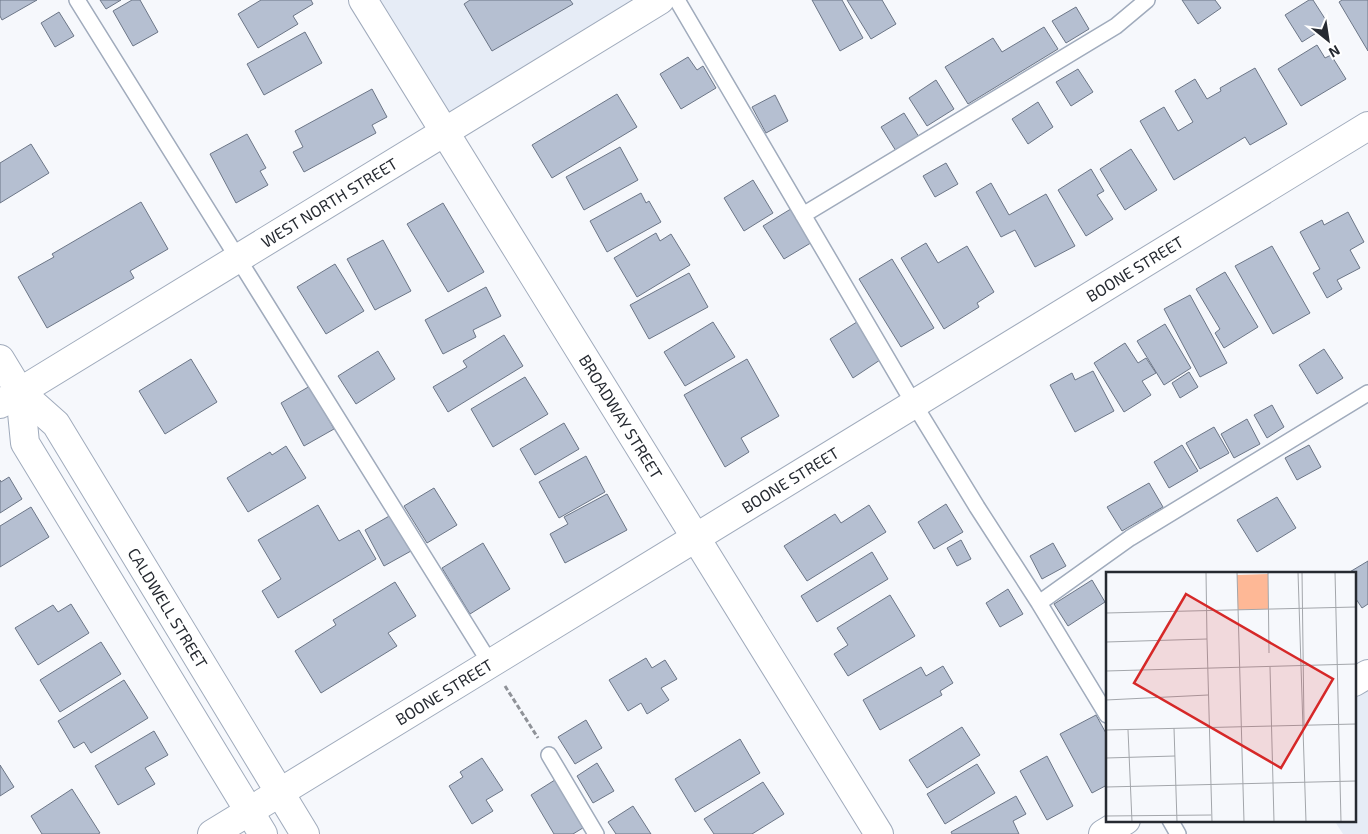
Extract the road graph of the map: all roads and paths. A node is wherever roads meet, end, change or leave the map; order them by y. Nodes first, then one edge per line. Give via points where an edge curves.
1 (77, 0) edge
2 (363, 0) edge
3 (660, 0) edge
4 (677, 0) edge
5 (1147, 0) edge
6 (1368, 126) edge
7 (445, 132) junction
8 (804, 215) junction
9 (238, 258) junction
10 (0, 359) edge
11 (1368, 393) edge
12 (10, 398) edge
13 (914, 404) junction
14 (695, 538) junction
15 (1039, 603) junction
16 (490, 664) junction
17 (1368, 674) edge
18 (1356, 681) edge
19 (1106, 713) edge
20 (549, 755) joint
21 (280, 792) junction
22 (250, 811) junction
23 (1123, 822) edge
24 (1171, 822) edge
25 (212, 834) edge
26 (264, 834) edge
27 (305, 834) edge
28 (596, 834) edge
29 (879, 834) edge
30 (1103, 834) edge
31 (1178, 834) edge

1 - 9 lane
2 - 7 street, BROADWAY STREET
3 - 7 street, WEST NORTH STREET
4 - 8 lane
5 - 8 lane via 1116,26
6 - 13 street, BOONE STREET
7 - 9 street, WEST NORTH STREET
7 - 14 street, BROADWAY STREET
8 - 13 lane
9 - 12 street, WEST NORTH STREET
9 - 16 lane
10 - 12 street, CALDWELL STREET
11 - 15 lane via 1130,538
12 - 21 street, CALDWELL STREET via 56,424
12 - 22 street, CALDWELL STREET via 24,443
13 - 14 street, BOONE STREET
13 - 15 lane
14 - 16 street, BOONE STREET
14 - 29 street, BROADWAY STREET
15 - 19 lane
16 - 20 path
16 - 21 street, BOONE STREET
17 - 18 street
20 - 28 lane
21 - 22 street, BOONE STREET
21 - 27 street, CALDWELL STREET
22 - 25 street, BOONE STREET
22 - 26 street, CALDWELL STREET
23 - 30 street
24 - 31 lane

